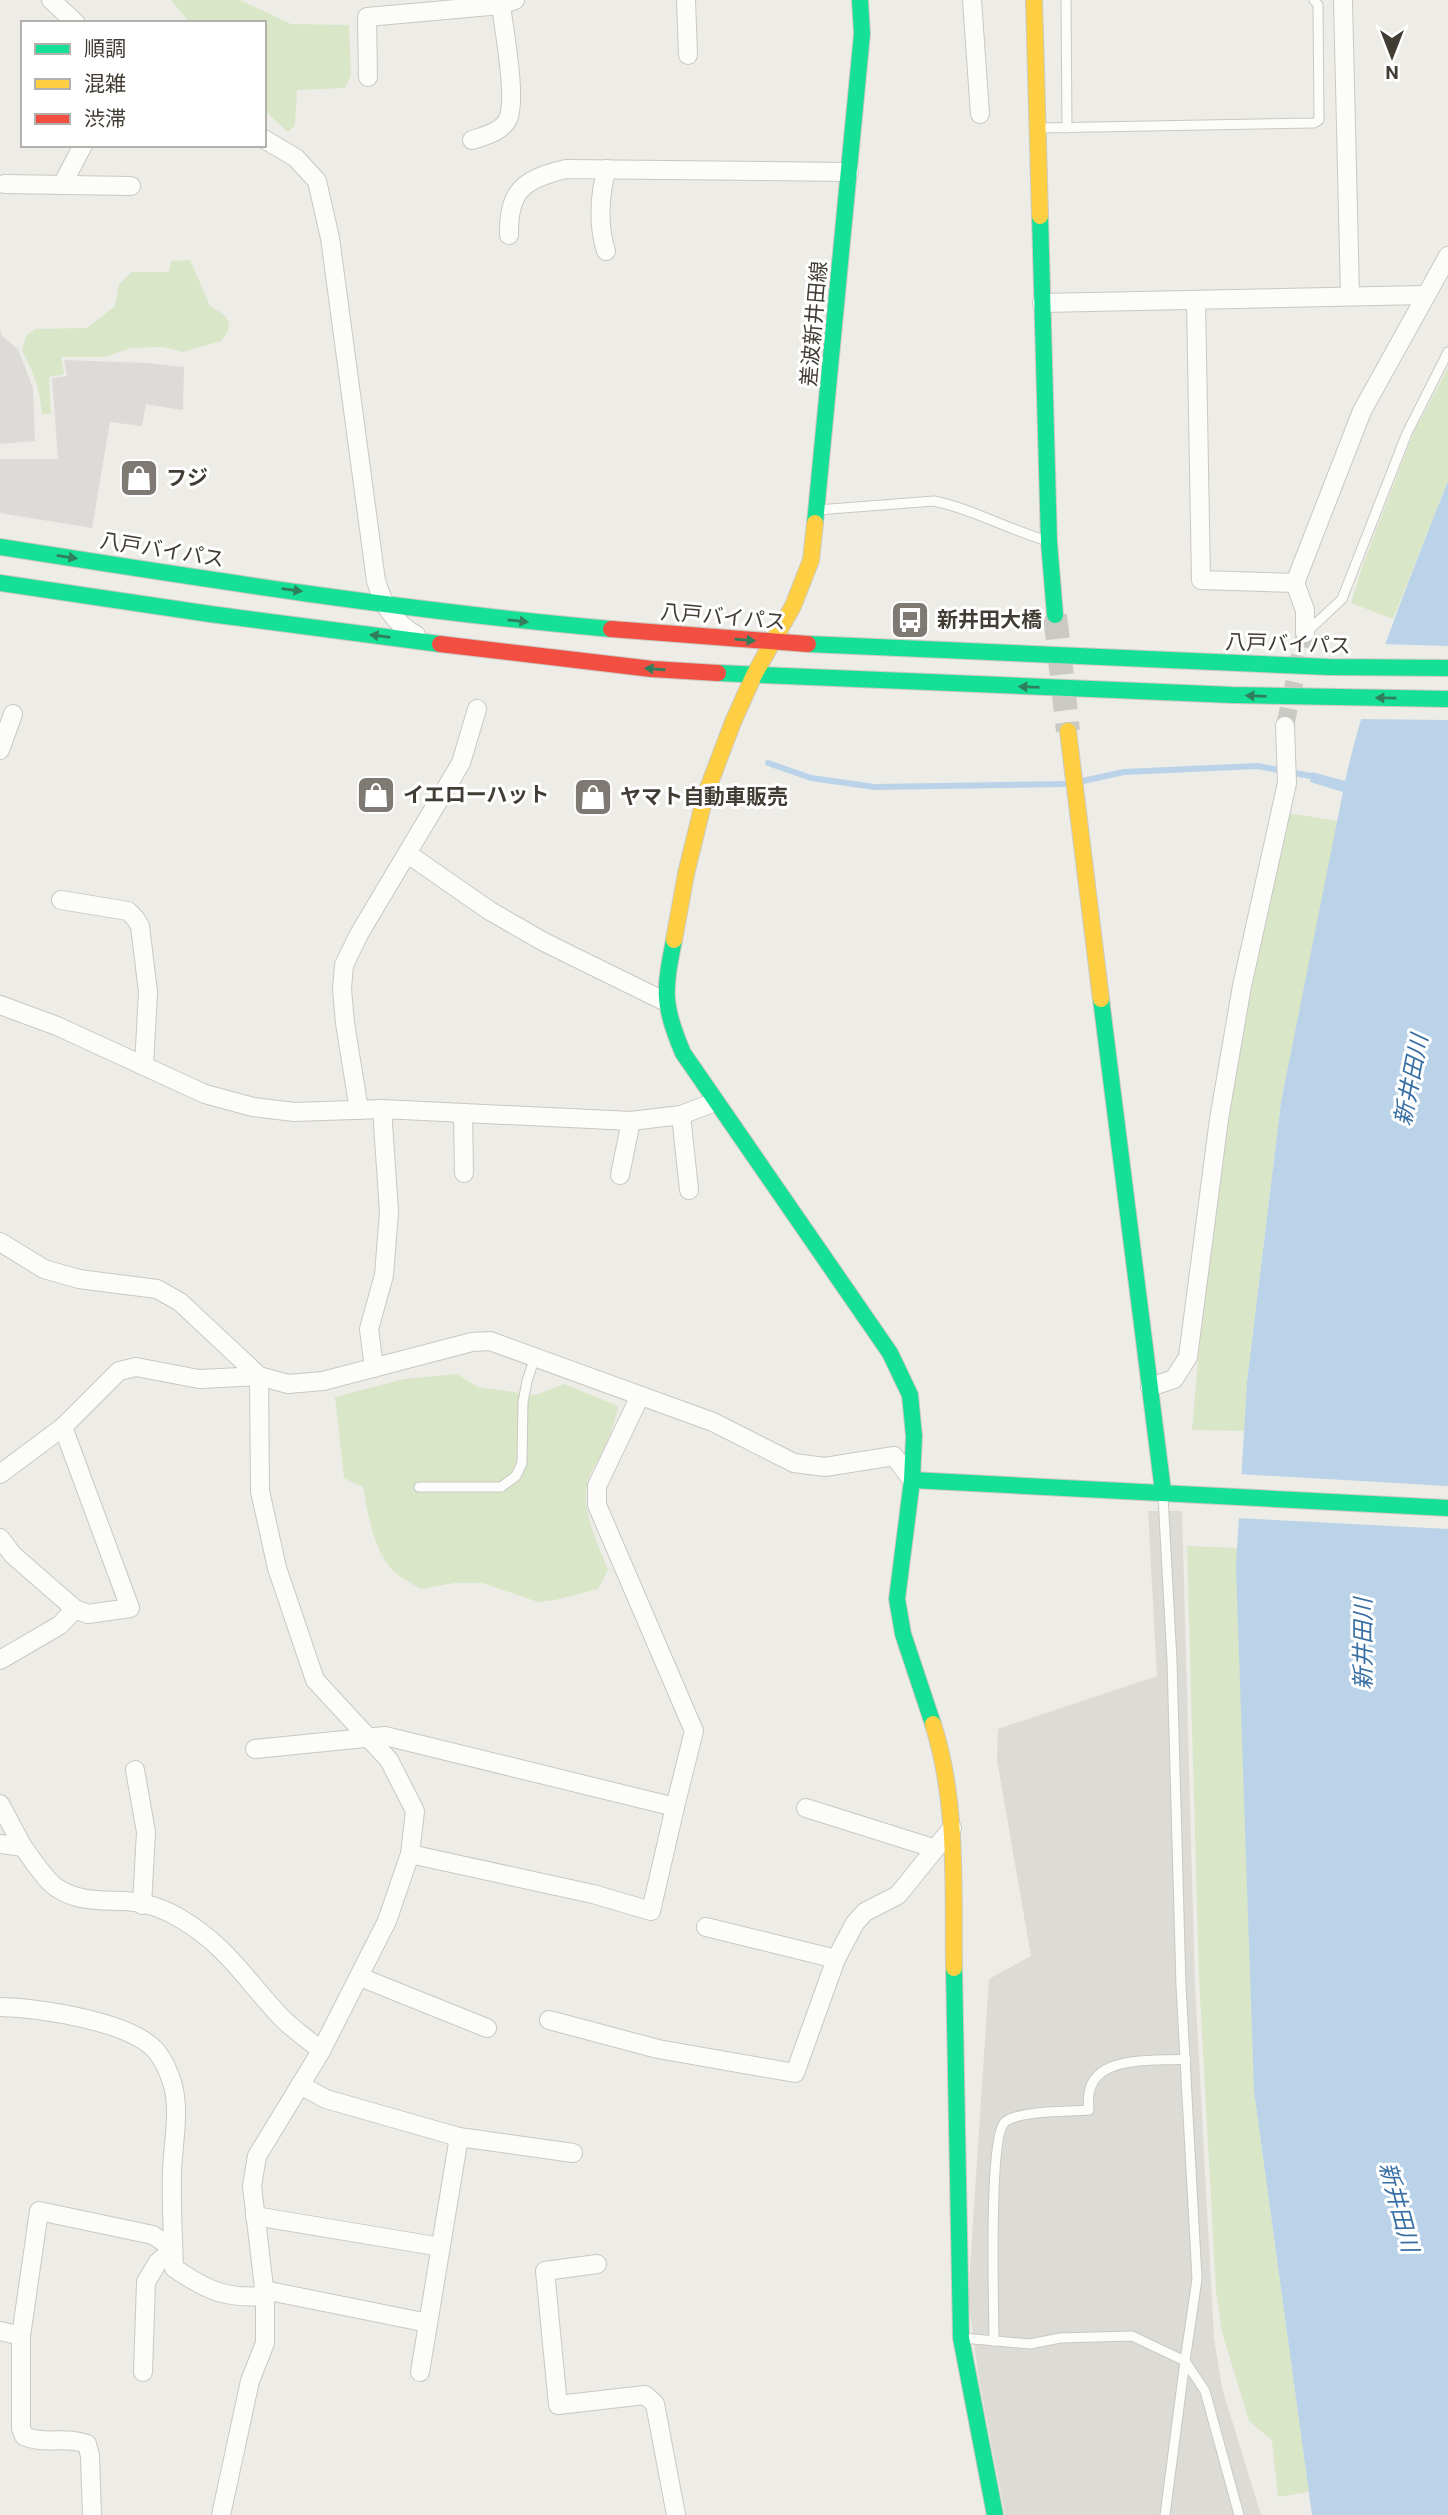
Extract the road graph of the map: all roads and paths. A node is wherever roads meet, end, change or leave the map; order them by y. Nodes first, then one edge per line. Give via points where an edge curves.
1 (51, 0) edge
2 (686, 0) edge
3 (860, 0) edge
4 (972, 0) edge
5 (1034, 0) edge
6 (1066, 0) edge
7 (1314, 0) edge
8 (1343, 0) edge
9 (508, 3) edge
10 (390, 7) edge
11 (74, 21) edge
12 (688, 55) dead end
13 (368, 77) dead end
14 (980, 114) dead end
15 (1038, 128) junction
16 (1067, 128) junction
17 (266, 140) edge
18 (472, 140) dead end
19 (82, 147) edge
20 (607, 169) junction
21 (849, 172) junction
22 (4, 184) dead end
23 (62, 185) junction
24 (131, 186) dead end
25 (509, 235) dead end
26 (606, 251) dead end
27 (1448, 256) edge
28 (1424, 295) junction
29 (1350, 296) junction
30 (1196, 300) junction
31 (1042, 303) junction
32 (1448, 352) edge
33 (817, 510) junction
34 (1049, 542) junction
35 (0, 547) edge
36 (0, 583) edge
37 (1295, 583) junction
38 (383, 603) junction
39 (1055, 615) tunnel mouth
40 (1305, 633) joint
41 (433, 643) junction
42 (774, 643) junction
43 (1448, 668) edge
44 (754, 675) junction
45 (1448, 699) edge
46 (477, 709) dead end
47 (13, 714) dead end
48 (1285, 726) tunnel mouth
49 (1068, 731) tunnel mouth
50 (0, 750) edge
51 (408, 854) junction
52 (61, 900) dead end
53 (666, 1002) junction
54 (0, 1005) edge
55 (145, 1066) junction
56 (715, 1102) junction
57 (382, 1109) junction
58 (359, 1110) junction
59 (463, 1113) junction
60 (681, 1115) junction
61 (631, 1121) junction
62 (464, 1173) dead end
63 (620, 1175) dead end
64 (690, 1190) dead end
65 (0, 1242) edge
66 (535, 1357) junction
67 (374, 1368) junction
68 (259, 1376) junction
69 (1150, 1387) junction
70 (640, 1396) junction
71 (63, 1427) junction
72 (0, 1474) edge
73 (912, 1479) junction
74 (419, 1487) dead end
75 (1163, 1491) junction
76 (1448, 1508) edge
77 (0, 1538) edge
78 (75, 1609) junction
79 (0, 1660) edge
80 (369, 1738) junction
81 (256, 1749) dead end
82 (135, 1770) dead end
83 (0, 1804) edge
84 (675, 1807) junction
85 (806, 1808) dead end
86 (951, 1828) junction
87 (0, 1844) edge
88 (23, 1847) junction
89 (933, 1848) junction
90 (410, 1854) junction
91 (142, 1905) junction
92 (706, 1927) dead end
93 (836, 1959) junction
94 (360, 1977) junction
95 (0, 2007) edge
96 (549, 2020) dead end
97 (487, 2028) dead end
98 (321, 2051) junction
99 (1186, 2059) junction
100 (300, 2085) junction
101 (459, 2137) junction
102 (573, 2153) dead end
103 (255, 2216) junction
104 (441, 2247) junction
105 (173, 2249) junction
106 (597, 2264) dead end
107 (264, 2293) junction
108 (428, 2323) junction
109 (0, 2331) edge
110 (21, 2336) junction
111 (961, 2338) junction
112 (994, 2341) junction
113 (1185, 2361) junction
114 (143, 2372) dead end
115 (420, 2372) dead end
116 (92, 2515) edge
117 (221, 2515) edge
118 (676, 2515) edge
119 (995, 2515) edge
120 (1165, 2515) edge
121 (1239, 2515) edge

1 - 11 street
2 - 12 street
3 - 21 main road, 差波新井田線 via 862,34
4 - 14 street
5 - 15 main road
6 - 16 lane
7 - 16 lane via 1318,5 1319,120 1314,123
8 - 29 street
9 - 10 street
9 - 18 street via 512,102 508,121 494,133
10 - 13 street via 367,17
15 - 16 lane
15 - 31 main road
17 - 38 street via 296,158 317,181 330,238 376,581
19 - 23 street
20 - 21 street
20 - 25 street via 547,173 519,189 509,213
20 - 26 street via 601,237
21 - 33 main road, 差波新井田線
22 - 23 street
23 - 24 street
27 - 28 street
28 - 29 street
28 - 37 street via 1362,411
29 - 30 street
30 - 31 street
30 - 37 street via 1201,580
31 - 34 main road
32 - 40 lane via 1407,433 1342,599
33 - 34 lane via 934,501
33 - 42 main road, 差波新井田線 via 811,560
34 - 39 main road
35 -> 38 main road, 八戸バイパス
41 -> 36 main road
37 - 40 street via 1305,610
38 - 41 street via 396,622
38 -> 42 main road, 八戸バイパス via 517,621
44 -> 41 main road via 652,669
42 - 43 main road, 八戸バイパス
42 - 44 main road, 差波新井田線
45 -> 44 main road
44 - 53 main road, 差波新井田線 via 705,796 686,874
46 - 51 street via 461,763
47 - 50 street
48 - 69 street via 1287,783 1242,986 1219,1119 1188,1357 1174,1379
49 - 69 main road
51 - 53 street via 489,911
51 - 58 street via 344,965 345,1023
52 - 55 street via 128,911 135,918 148,992
53 - 56 main road via 683,1053
54 - 55 street
55 - 58 street via 205,1094 253,1107 294,1112
56 - 60 street
56 - 73 main road via 890,1353 909,1395 915,1436
57 - 58 street
57 - 59 street
57 - 67 street via 389,1212 384,1275 369,1329
59 - 61 street
59 - 62 street
60 - 61 street
60 - 64 street
61 - 63 street
65 - 68 street via 44,1269 79,1279 157,1289 180,1302
66 - 67 street via 490,1341 472,1342
66 - 70 street
66 - 74 lane via 523,1402 522,1463 516,1476 501,1487
67 - 68 street via 288,1384
68 - 71 street via 199,1379 136,1367 119,1371
68 - 80 street via 260,1491 277,1568 315,1680
69 - 75 main road
70 - 73 street via 713,1422 794,1463 825,1466 894,1456
70 - 84 street via 597,1486 597,1505 694,1731
71 - 72 street
71 - 78 street via 130,1608 88,1614
73 - 75 main road
73 - 86 main road via 897,1599 903,1634 943,1756
75 - 76 main road
75 - 99 lane
77 - 78 street
78 - 79 street via 60,1625
80 - 81 street
80 - 84 street via 385,1736
80 - 90 street via 389,1759 415,1811
82 - 91 street via 146,1832
83 - 88 street
84 - 90 street via 651,1911
85 - 89 street
86 - 89 street
86 - 111 main road
87 - 88 street
88 - 91 street via 55,1887 74,1897
89 - 93 street via 898,1895 865,1912 855,1923
90 - 94 street via 387,1921
91 - 98 street via 178,1917 219,1945 281,2017
92 - 93 street
93 - 96 street via 795,2073 658,2049
94 - 97 street
94 - 98 street
95 - 105 street via 68,2014 119,2029 156,2051 173,2085 175,2103
98 - 100 street
99 - 112 lane via 1115,2064 1092,2083 1087,2095 1089,2110 1020,2116 1001,2126 994,2170
99 - 113 lane via 1197,2278
100 - 101 street via 326,2099
100 - 103 street via 257,2156 252,2186
101 - 102 street
101 - 104 street
103 - 104 street
103 - 107 street
104 - 108 street
105 - 107 street via 174,2268 199,2285 241,2298
105 - 110 street via 153,2235 39,2211
105 - 114 street via 146,2282
106 - 118 street via 545,2271 558,2405 645,2395 655,2404
107 - 108 street
107 - 117 street via 265,2343 250,2381
108 - 115 street
109 - 110 street
110 - 116 street via 24,2436 87,2444
111 - 112 lane
111 - 119 main road
112 - 113 lane via 1030,2344 1060,2337 1132,2336
113 - 120 lane
113 - 121 lane via 1205,2391

